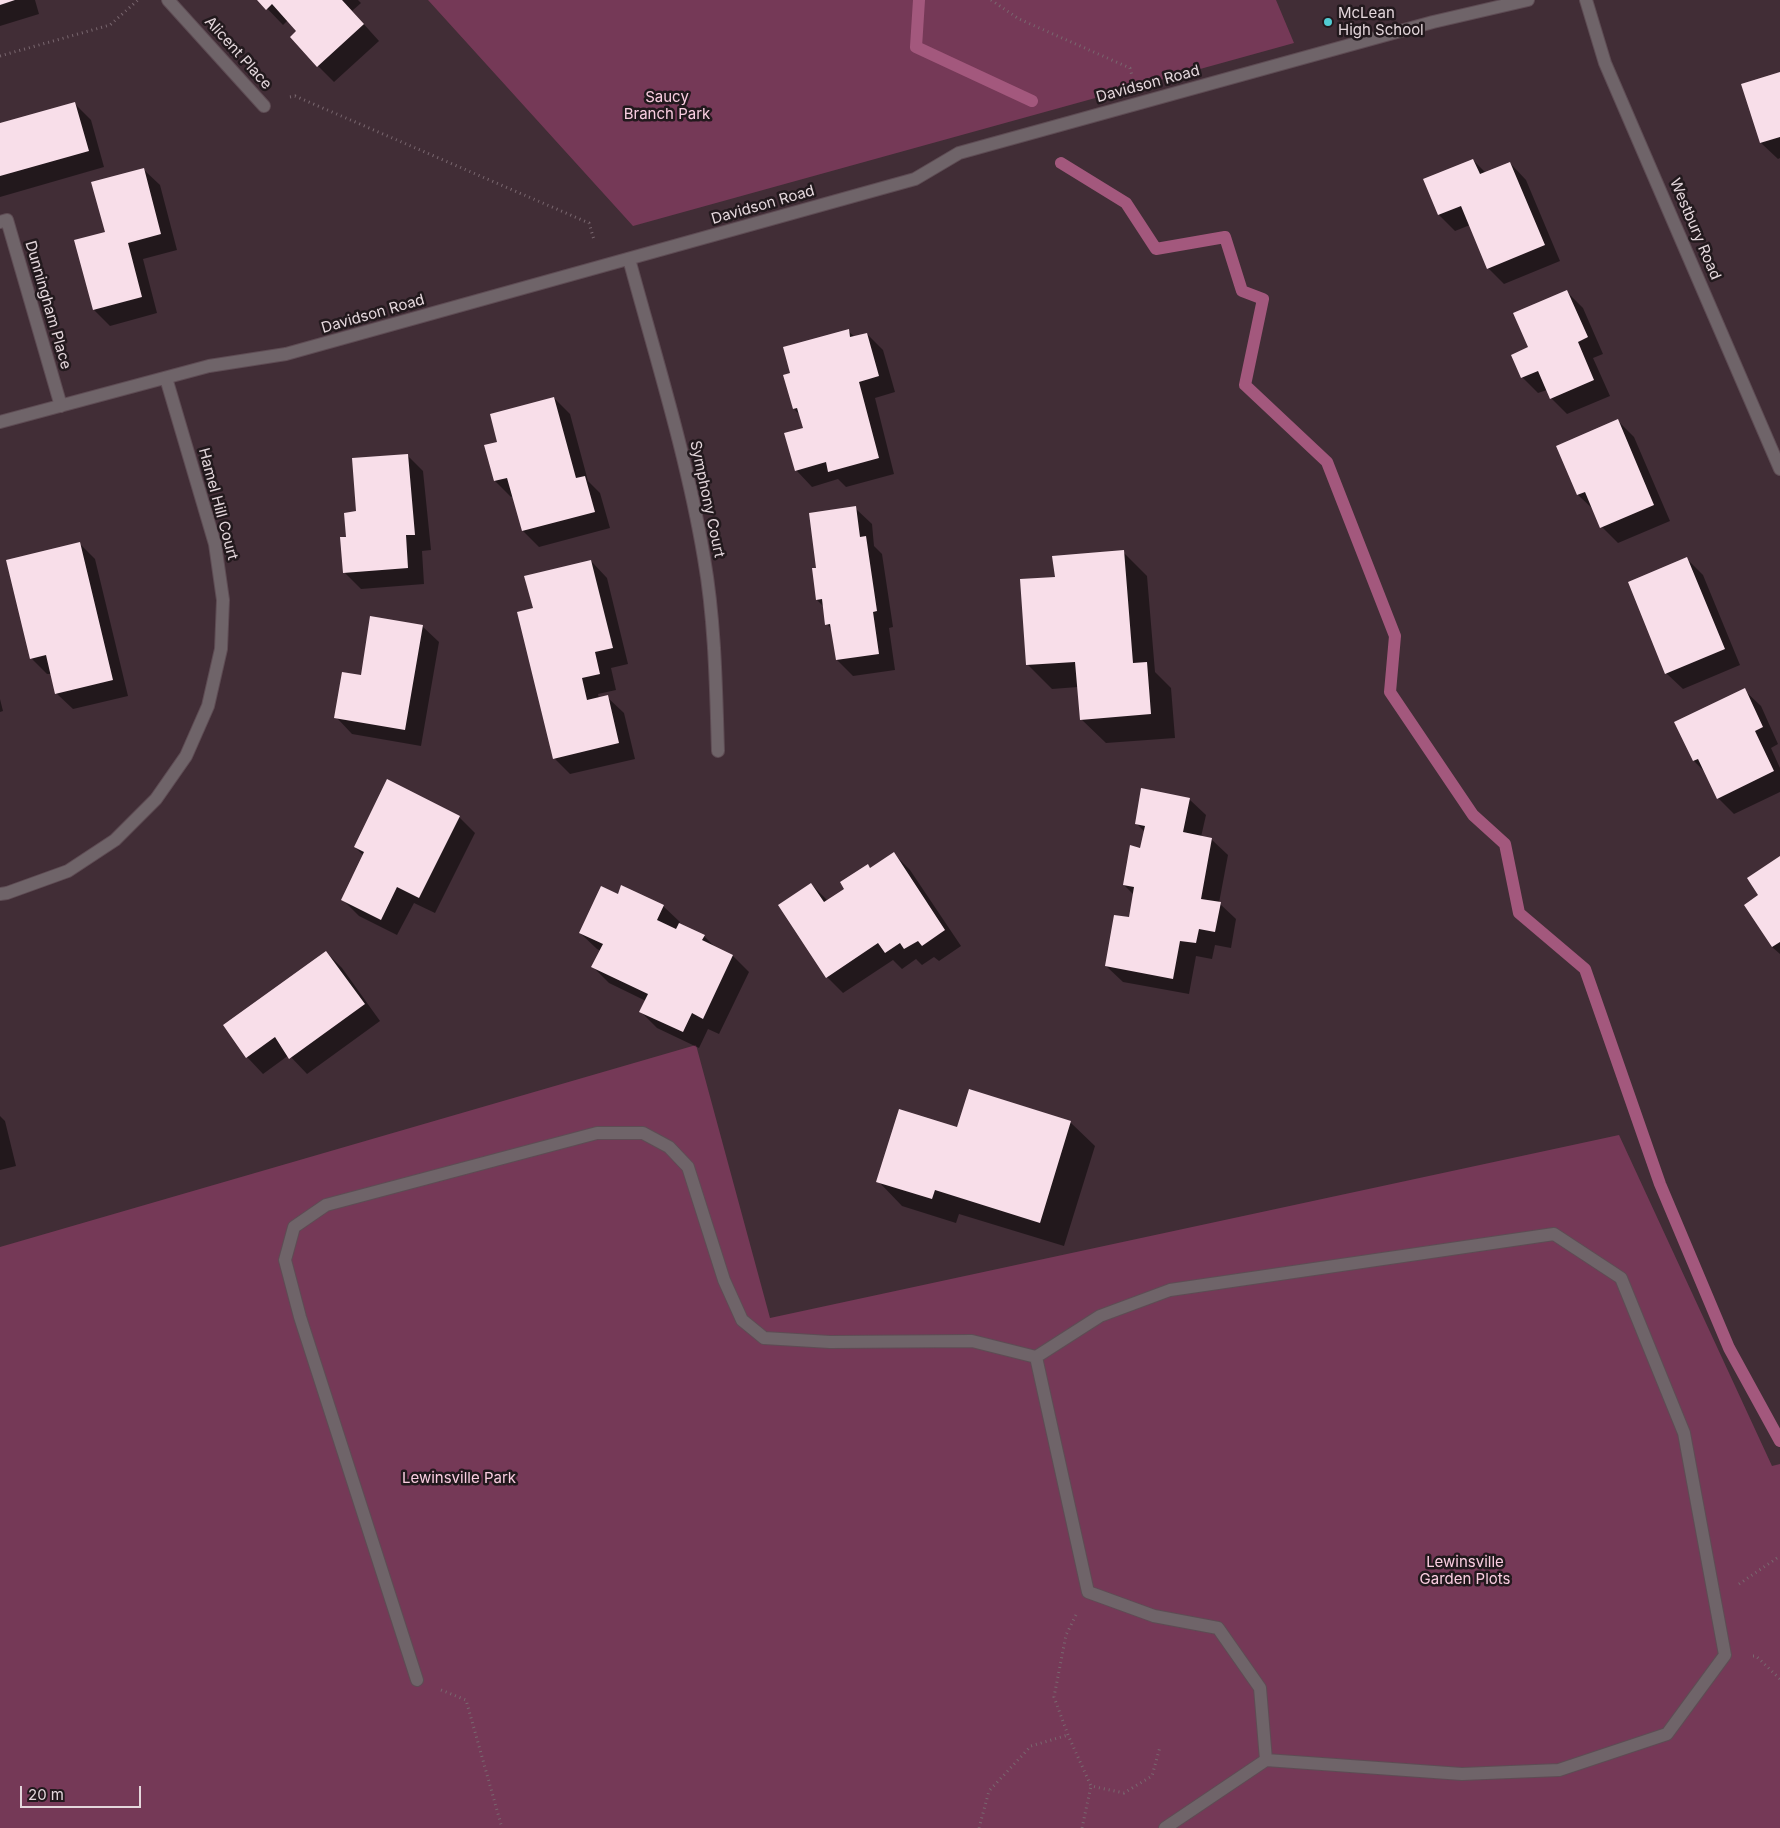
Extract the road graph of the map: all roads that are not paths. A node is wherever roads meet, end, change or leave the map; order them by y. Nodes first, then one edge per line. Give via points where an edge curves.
1 (168, 0) edge
2 (1528, 0) edge
3 (1586, 0) edge
4 (264, 106) road end
5 (0, 222) edge
6 (629, 259) junction
7 (166, 378) junction
8 (60, 406) junction
9 (0, 422) edge
10 (1780, 469) edge
11 (718, 751) dead end
12 (0, 894) edge
13 (1036, 1357) junction
14 (417, 1680) road end
15 (1266, 1760) junction
16 (1165, 1828) edge

1 - 4 street, Alicent Place
2 - 6 street, Davidson Road via 1433,22 958,153 916,179
3 - 10 street, Westbury Road via 1605,63
5 - 8 street, Dunningham Place via 7,220
6 - 7 street, Davidson Road via 286,354 209,366
6 - 11 street, Symphony Court via 690,484 705,559 715,658
7 - 8 street, Davidson Road
7 - 12 street, Hamel Hill Court via 215,544 223,600 221,649 208,706 186,756 156,799 115,840 68,871
8 - 9 street, Davidson Road
13 - 14 street via 972,1341 830,1342 764,1338 742,1320 728,1288 688,1166 669,1147 643,1133 596,1133 326,1205 294,1227 285,1260 300,1317
13 - 15 street via 1088,1592 1154,1616 1218,1628 1260,1688
13 - 15 street via 1100,1316 1170,1290 1554,1234 1621,1278 1684,1433 1725,1655 1667,1734 1559,1770 1462,1774
15 - 16 street

